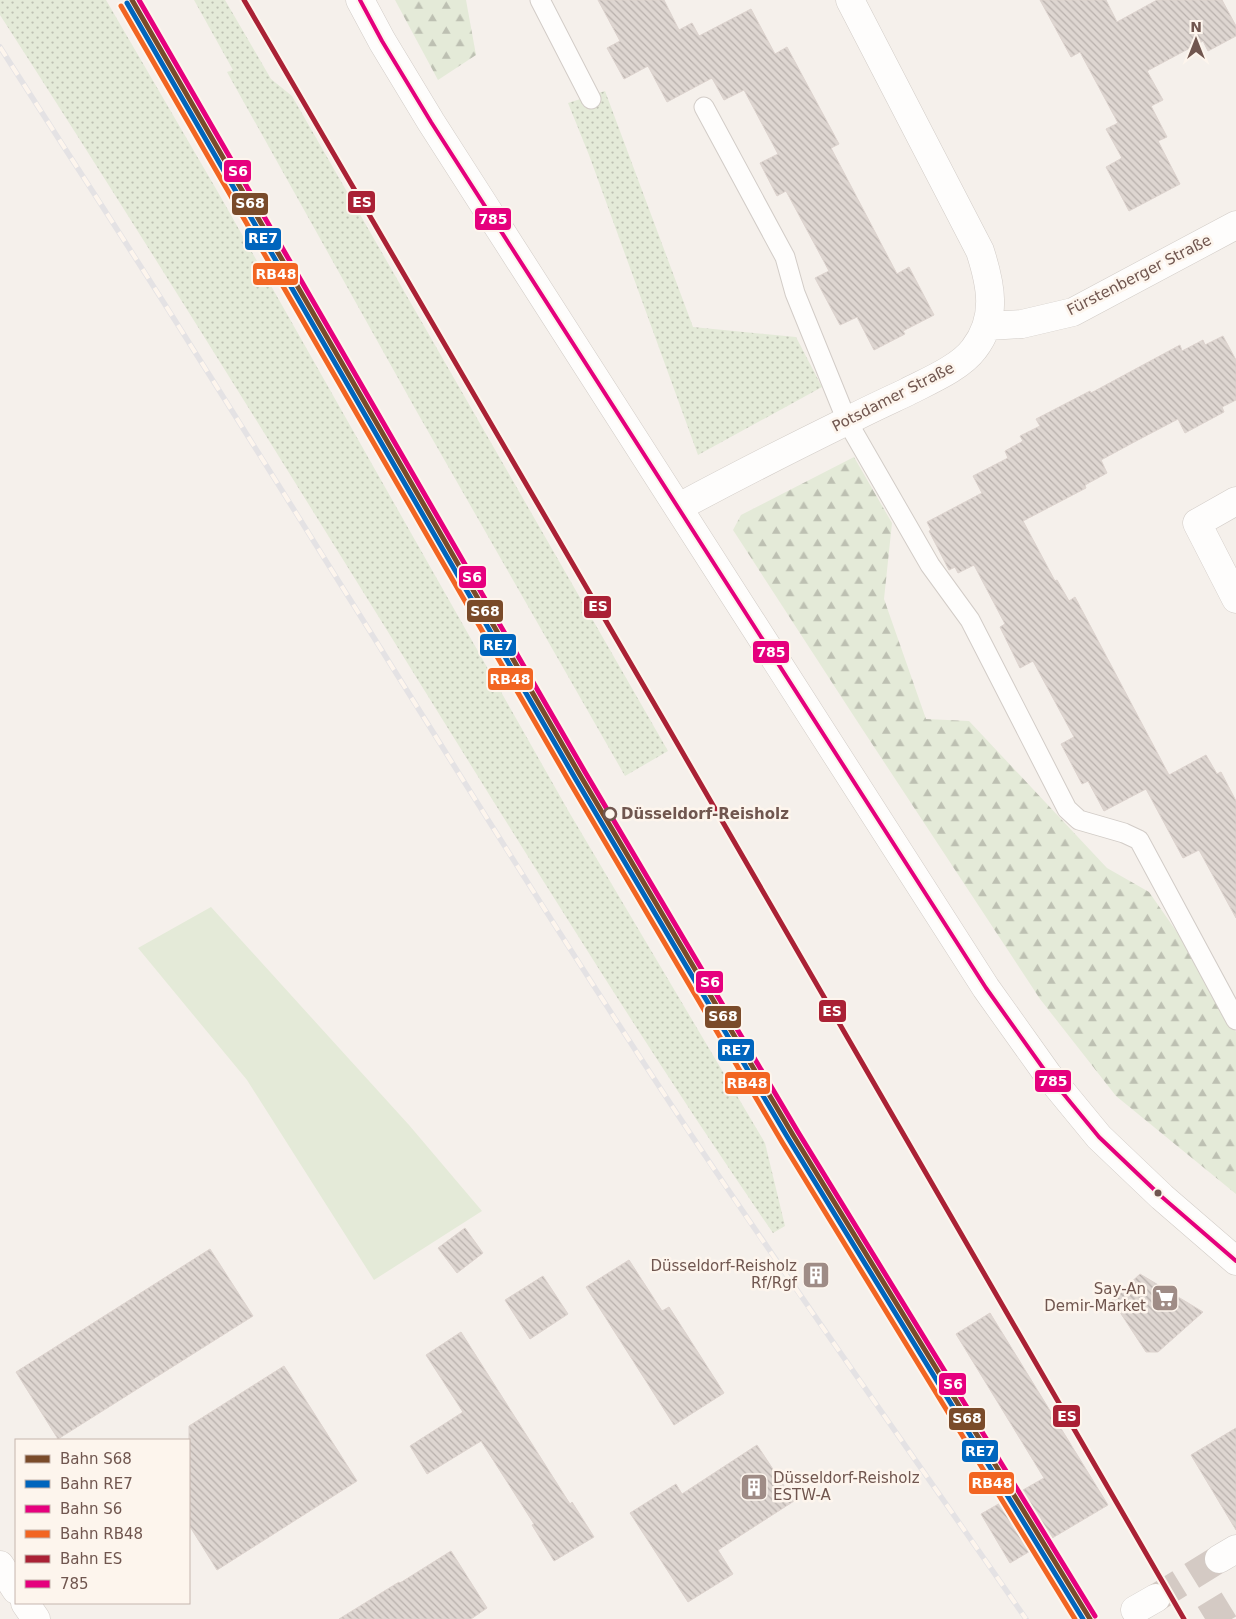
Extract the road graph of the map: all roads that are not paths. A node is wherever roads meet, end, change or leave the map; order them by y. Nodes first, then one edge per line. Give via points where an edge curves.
1 (360, 0) edge
2 (540, 0) edge
3 (850, 0) edge
4 (590, 98) dead end
5 (704, 107) dead end
6 (1234, 230) edge
7 (988, 326) junction
8 (847, 421) junction
9 (1236, 501) edge
10 (679, 507) junction
11 (1236, 599) edge
12 (1236, 1020) edge
13 (1236, 1261) edge
14 (0, 1565) edge
15 (15, 1588) edge
16 (26, 1604) edge
17 (36, 1619) edge

1 - 10 street via 431,122
2 - 4 lane
3 - 7 street, Potsdamer Straße via 980,251 991,299
5 - 8 lane via 785,257 795,293
6 - 7 street, Fürstenberger Straße via 1073,312 1022,324
7 - 8 street, Potsdamer Straße via 974,350 962,361 937,377
8 - 10 street, Potsdamer Straße
8 - 12 lane via 930,565 970,620 1068,810 1079,820 1139,840
9 - 11 street via 1197,523
10 - 13 street via 986,988 1048,1075 1099,1136 1162,1197
14 - 15 street
16 - 17 street

